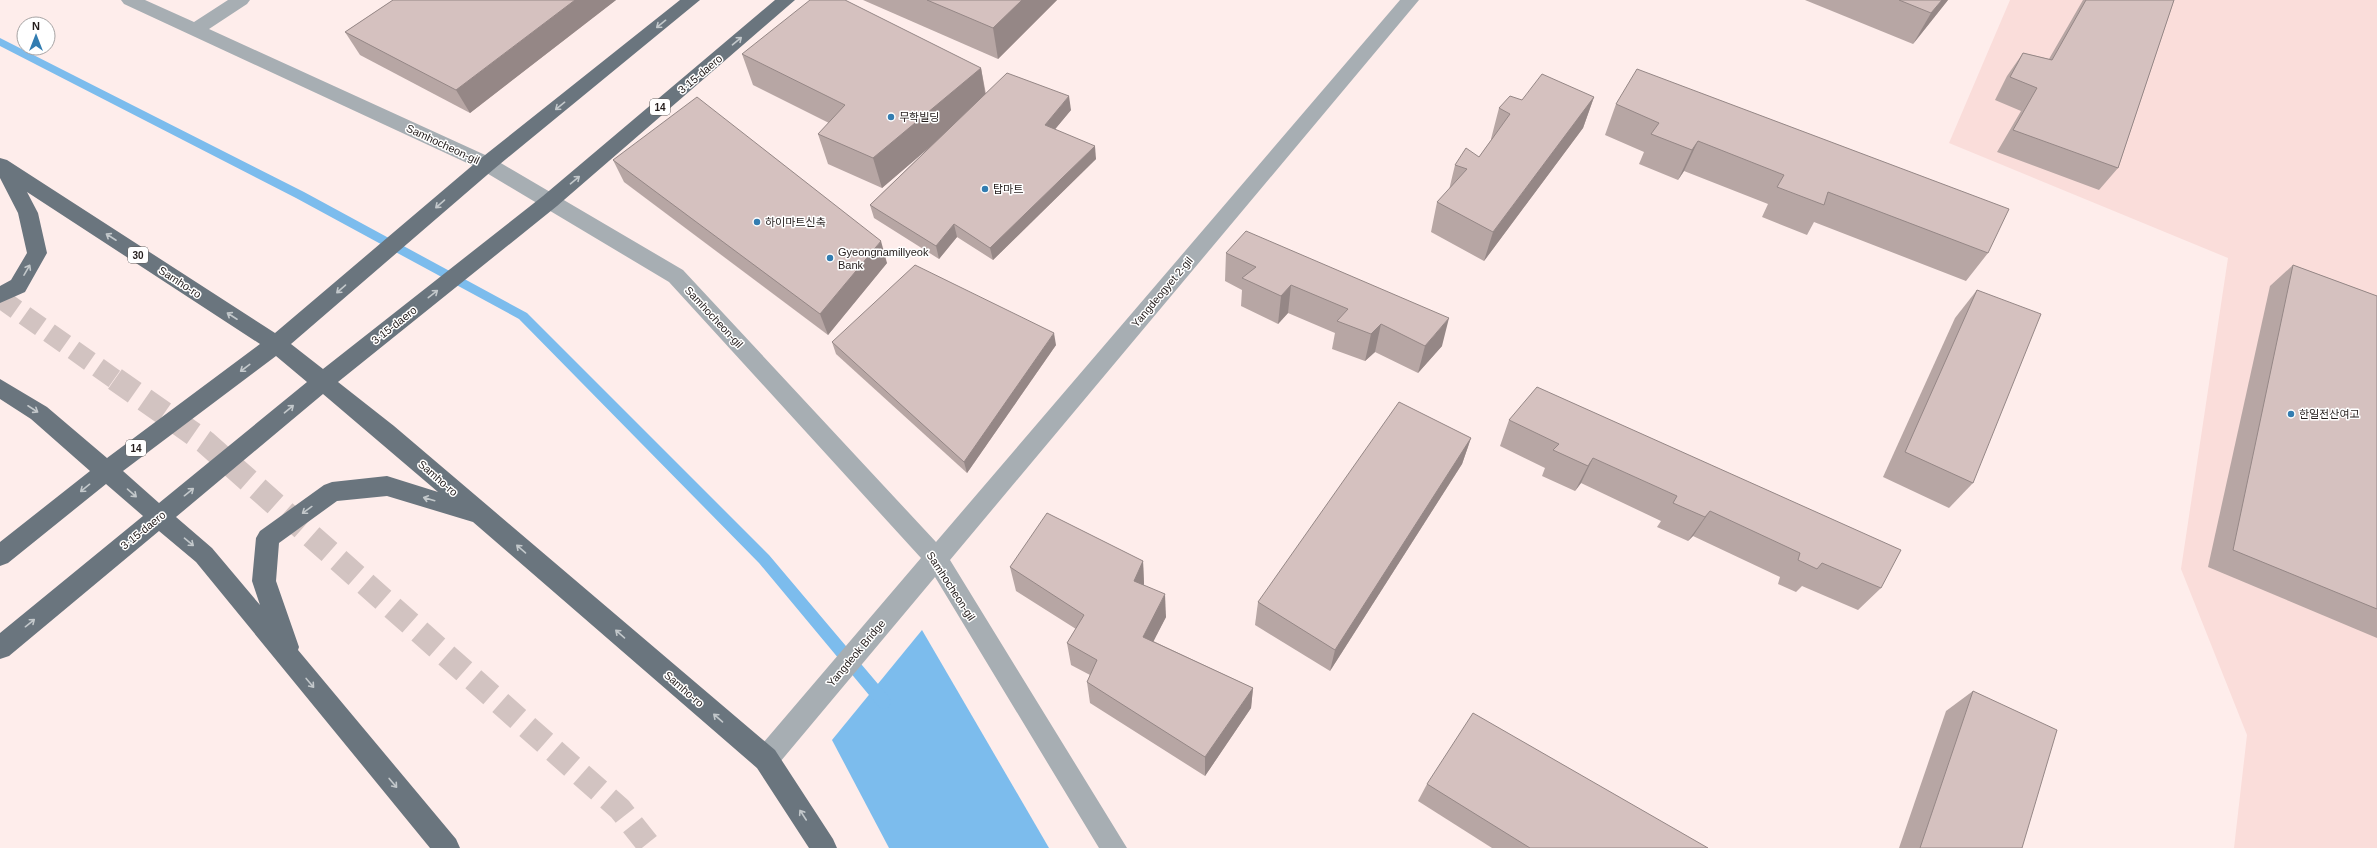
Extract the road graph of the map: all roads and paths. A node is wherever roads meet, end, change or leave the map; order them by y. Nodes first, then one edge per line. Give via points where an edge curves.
1 (130, 0) edge
2 (241, 0) edge
3 (692, 0) edge
4 (786, 0) edge
5 (1410, 0) edge
6 (196, 29) junction
7 (487, 164) junction
8 (2, 166) edge
9 (550, 201) junction
10 (0, 295) edge
11 (276, 344) junction
12 (321, 382) junction
13 (0, 388) edge
14 (106, 471) junction
15 (480, 514) junction
16 (159, 517) junction
17 (0, 556) edge
18 (936, 558) junction
19 (914, 584) joint
20 (0, 648) edge
21 (292, 661) junction
22 (766, 760) junction
23 (447, 848) edge
24 (824, 848) edge
25 (1114, 848) edge

1 - 6 street, Samhocheon-gil
2 - 6 street
3 -> 7 main road, 14
9 -> 4 main road, 3·15-daero / 14
5 - 18 street, Yangdeogyet 2-gil
6 - 7 street, Samhocheon-gil
7 - 9 street, Samhocheon-gil
7 -> 11 main road, 14
10 -> 8 main road via 18,286 37,253 28,213
11 -> 8 main road, Samho-ro / 30
12 -> 9 main road, 3·15-daero / 14
9 - 18 street, Samhocheon-gil via 676,276
11 - 12 main road, Samho-ro
11 -> 14 main road, 14
12 - 15 main road, Samho-ro via 386,433
16 -> 12 main road, 3·15-daero / 14
13 -> 14 main road via 39,413
14 -> 16 main road
14 -> 17 main road, 14
15 -> 21 main road via 387,486 332,492 268,538 264,581
22 -> 15 main road, Samho-ro
20 -> 16 main road, 3·15-daero / 14
16 -> 21 main road via 204,555
18 - 19 street, Yangdeogyet 2-gil
18 - 25 street, Samhocheon-gil
19 - 22 street, Yangdeok Bridge
21 -> 23 main road
24 -> 22 main road, Samho-ro

